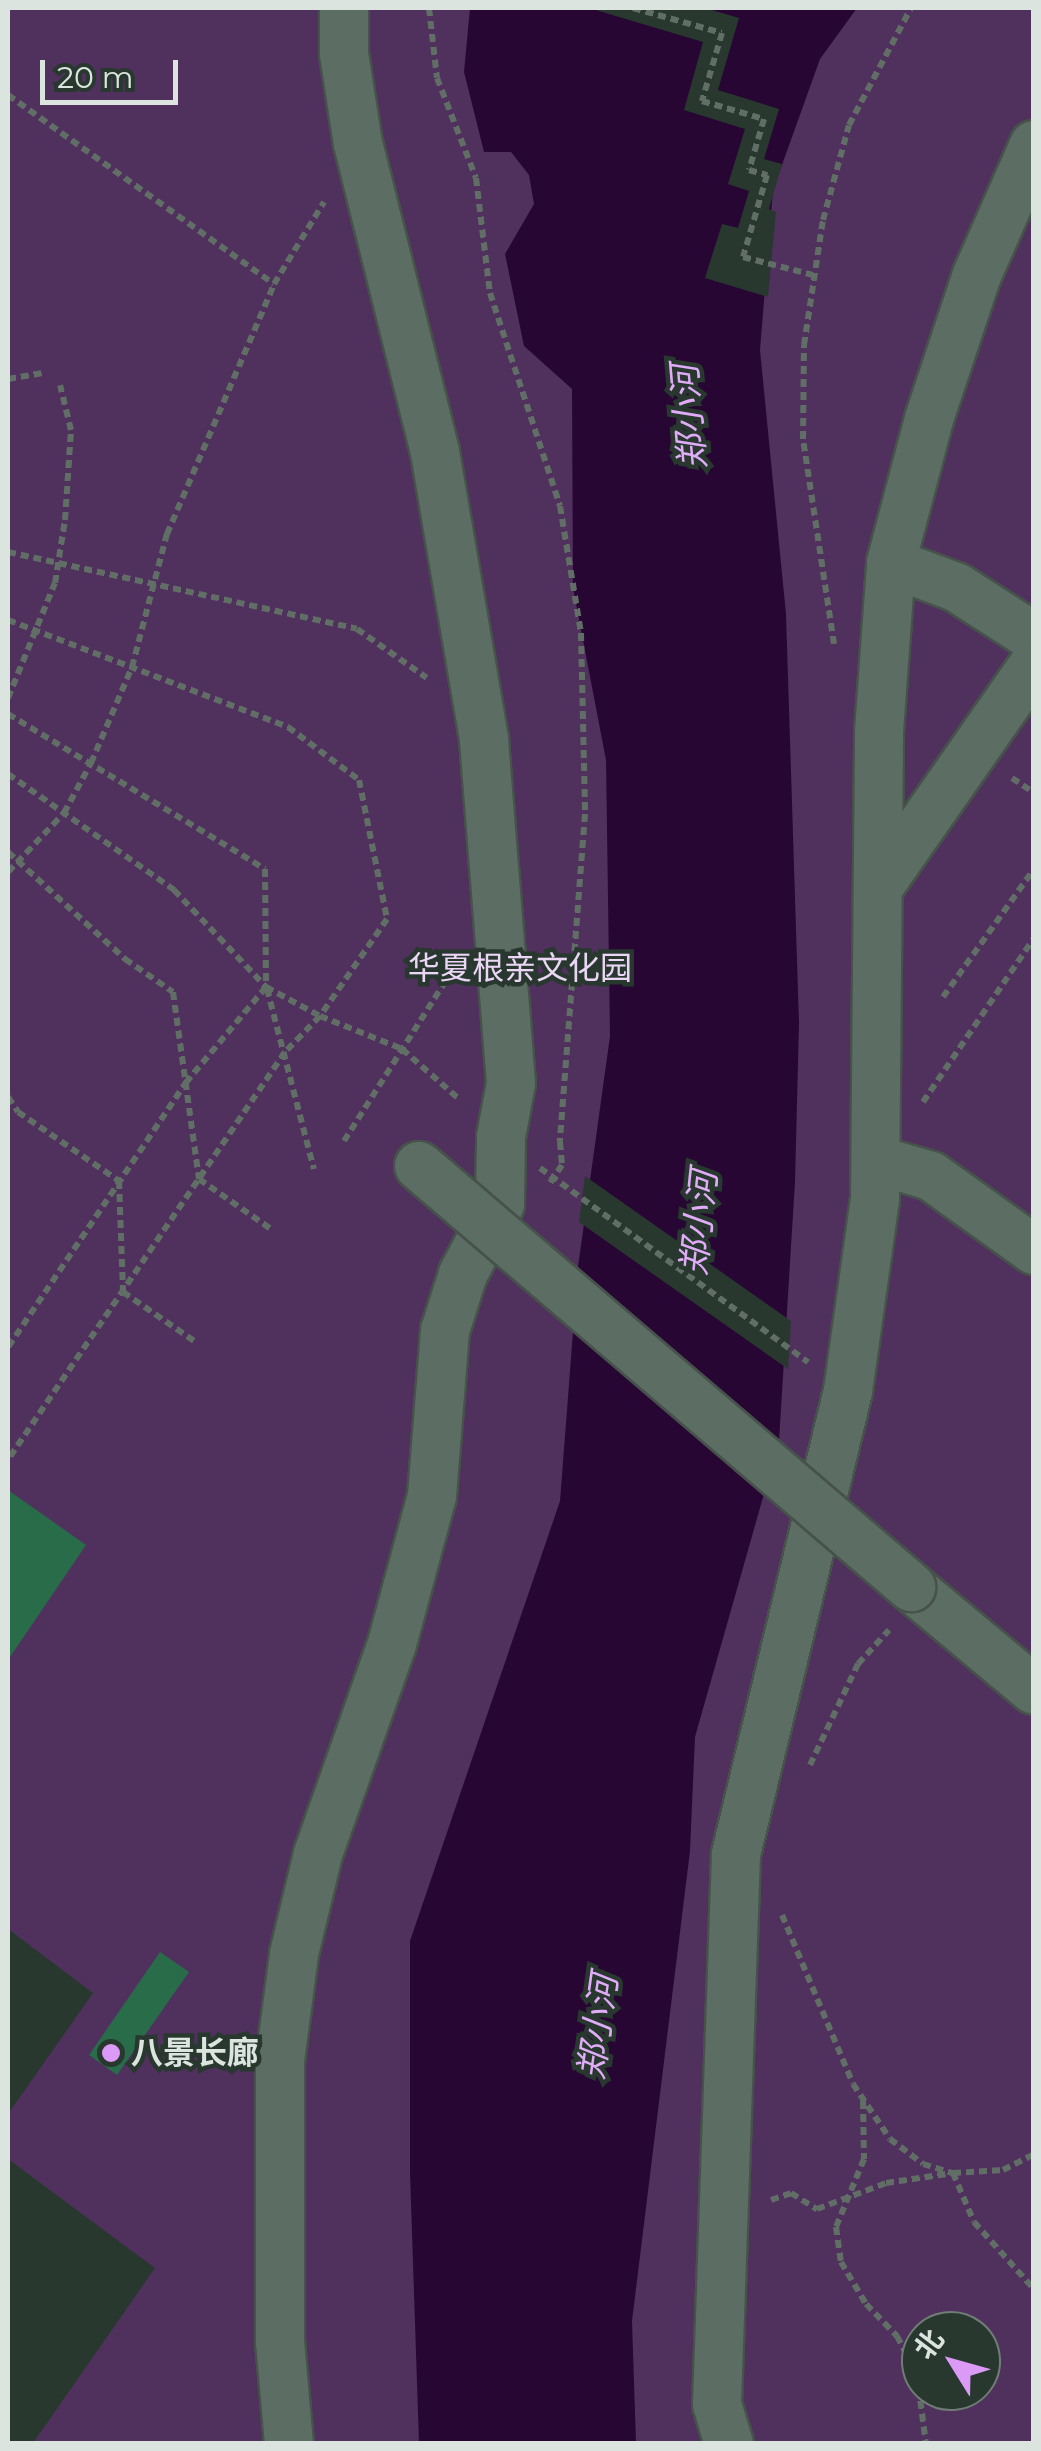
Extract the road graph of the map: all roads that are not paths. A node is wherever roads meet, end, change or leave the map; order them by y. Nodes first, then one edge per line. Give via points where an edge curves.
1 (344, 8) edge
2 (1034, 146) edge
3 (1018, 220) edge
4 (891, 563) junction
5 (1034, 638) edge
6 (1034, 664) edge
7 (878, 888) junction
8 (892, 1165) junction
9 (419, 1166) dead end
10 (1034, 1250) edge
11 (1034, 1690) edge
12 (289, 2444) edge
13 (729, 2444) edge

1 - 12 street via 358,144 435,452 484,739 512,1083 501,1136 500,1204 463,1274 444,1331 432,1496 392,1644 318,1854 294,1954 280,2061 280,2342
2 - 3 street
3 - 4 street via 930,419
4 - 5 street via 956,587
4 - 7 street via 879,732
6 - 7 street
7 - 8 street
8 - 10 street via 931,1176
8 - 13 street via 875,1200 848,1391 736,1854 717,2404
9 - 11 street, bridge

